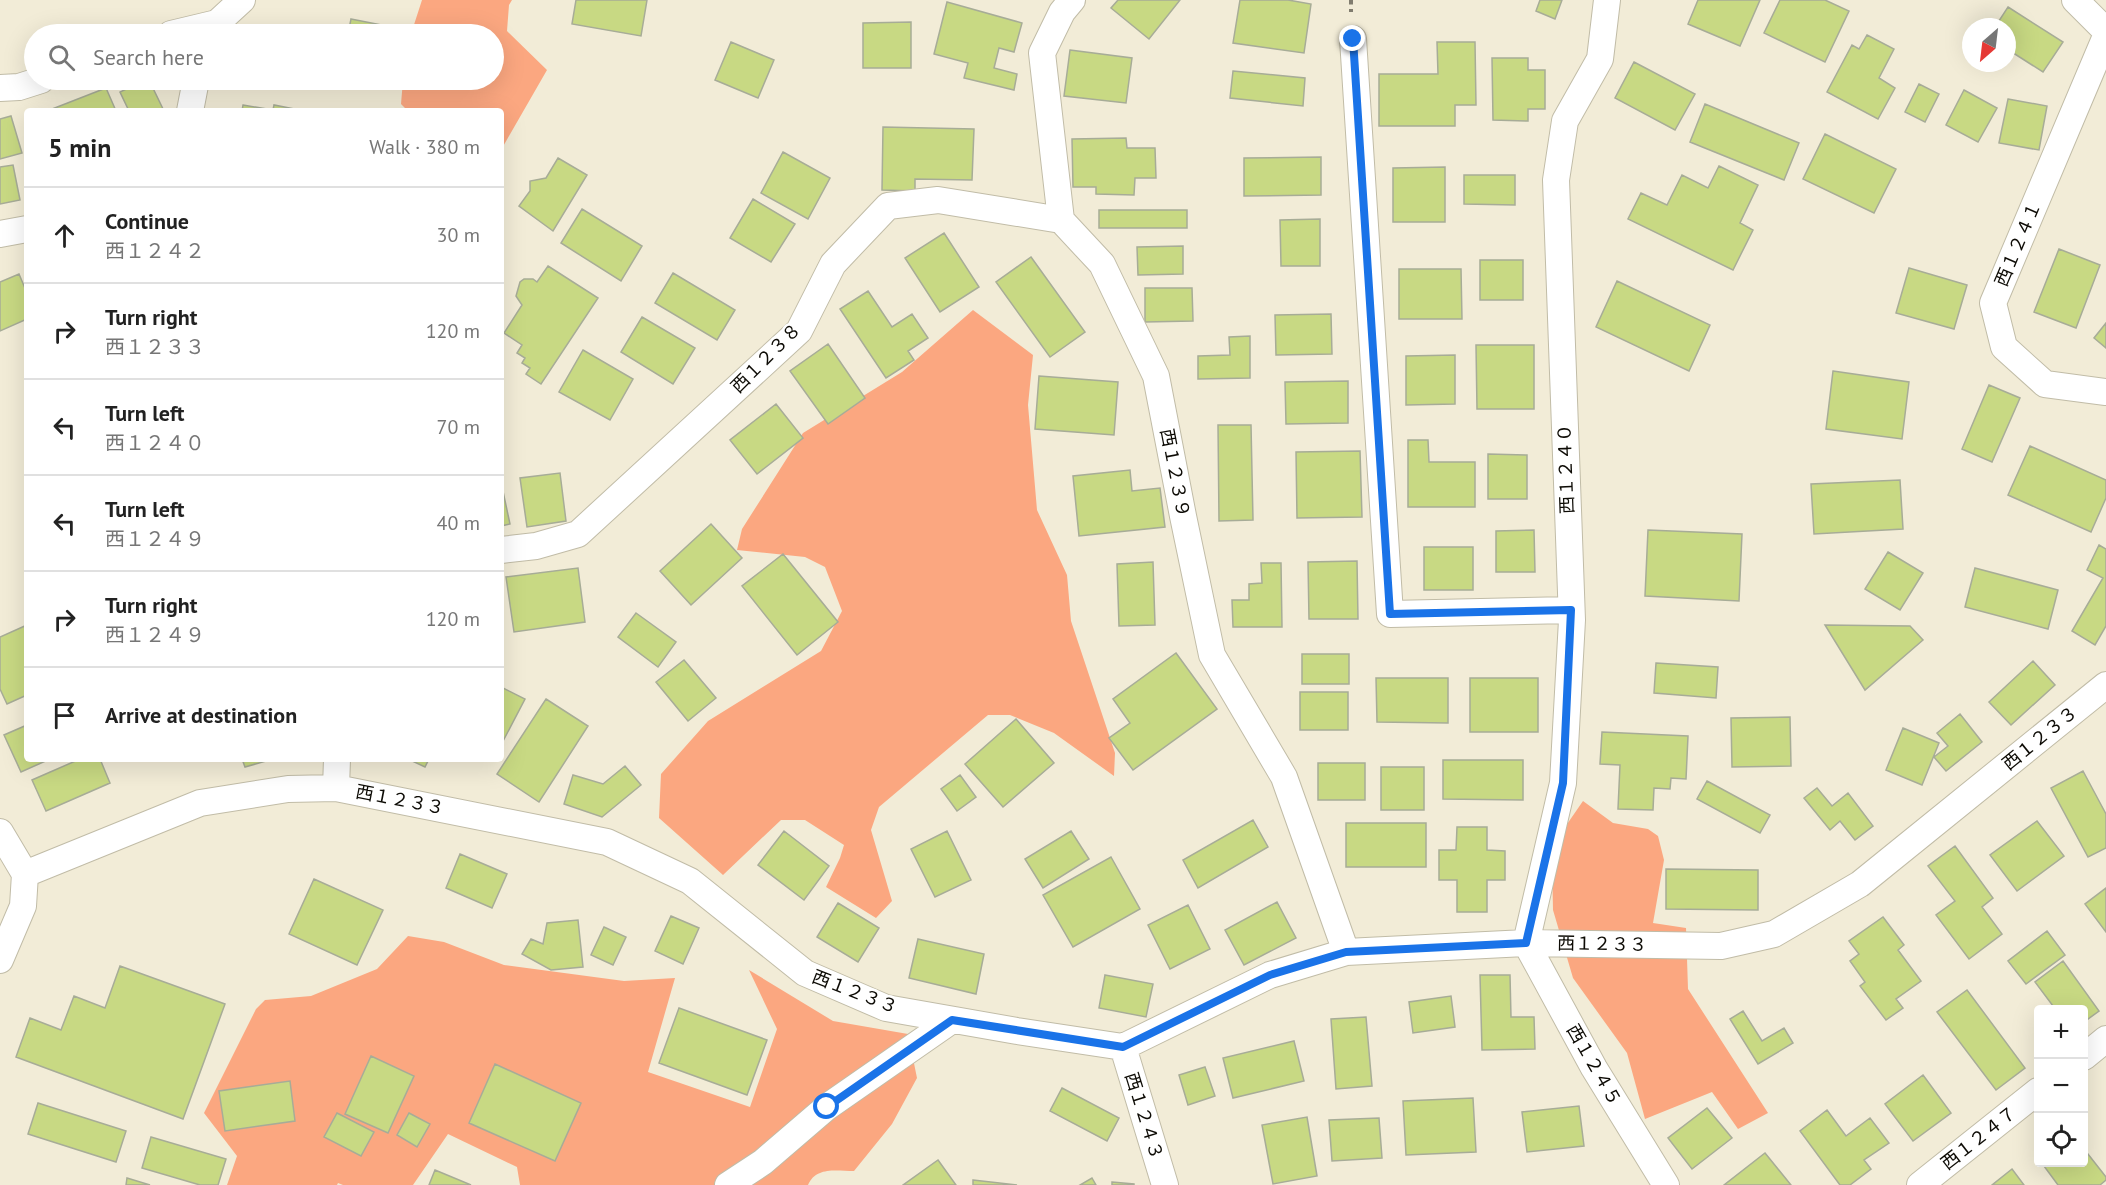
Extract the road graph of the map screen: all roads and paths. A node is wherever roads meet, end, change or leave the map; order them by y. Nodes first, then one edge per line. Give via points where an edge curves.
1 (242, 0) edge
2 (1072, 0) edge
3 (1607, 0) edge
4 (2074, 0) edge
5 (219, 24) edge
6 (2106, 31) edge
7 (2106, 36) edge
8 (1353, 39) dead end
9 (24, 85) edge
10 (0, 88) edge
11 (194, 90) edge
12 (191, 108) edge
13 (1061, 220) junction
14 (24, 230) edge
15 (0, 234) edge
16 (2106, 392) edge
17 (504, 550) edge
18 (1571, 610) junction
19 (2106, 685) edge
20 (337, 762) edge
21 (336, 788) junction
22 (0, 832) edge
23 (25, 874) junction
24 (1526, 943) junction
25 (1346, 952) junction
26 (0, 960) edge
27 (952, 1020) junction
28 (2106, 1039) edge
29 (1123, 1047) junction
30 (2088, 1054) edge
31 (2034, 1094) edge
32 (728, 1185) edge
33 (1165, 1185) edge
34 (1666, 1185) edge
35 (1920, 1185) edge

1 - 5 street
2 - 13 street via 1042,53
3 - 18 street, 西１２４０ via 1600,59 1565,121 1556,180
4 - 6 street
7 - 16 street, 西１２４１ via 1993,303 2004,347 2045,384
8 - 18 street via 1390,614
9 - 10 street
11 - 12 street
13 - 17 street, 西１２３８ via 938,200 888,206 832,264 799,331 578,534 536,546
13 - 25 street, 西１２３９ via 1102,264 1156,376 1212,655 1284,777
14 - 15 street
18 - 24 street, 西１２４０ via 1563,783
19 - 24 street, 西１２３３ via 1860,884 1774,934 1721,946
20 - 21 street
21 - 23 street, 西１２３３ via 288,789 200,803
21 - 27 street, 西１２３３ via 607,842 690,881 805,973 886,1008
22 - 23 street
23 - 26 street via 22,906
24 - 25 street, 西１２３３
24 - 34 street, 西１２４５ via 1594,1068
25 - 29 street, 西１２３３ via 1270,975
27 - 29 street, 西１２３３
27 - 32 street via 827,1107 763,1162
28 - 30 street
29 - 33 street, 西１２４３
31 - 35 street, 西１２４７

